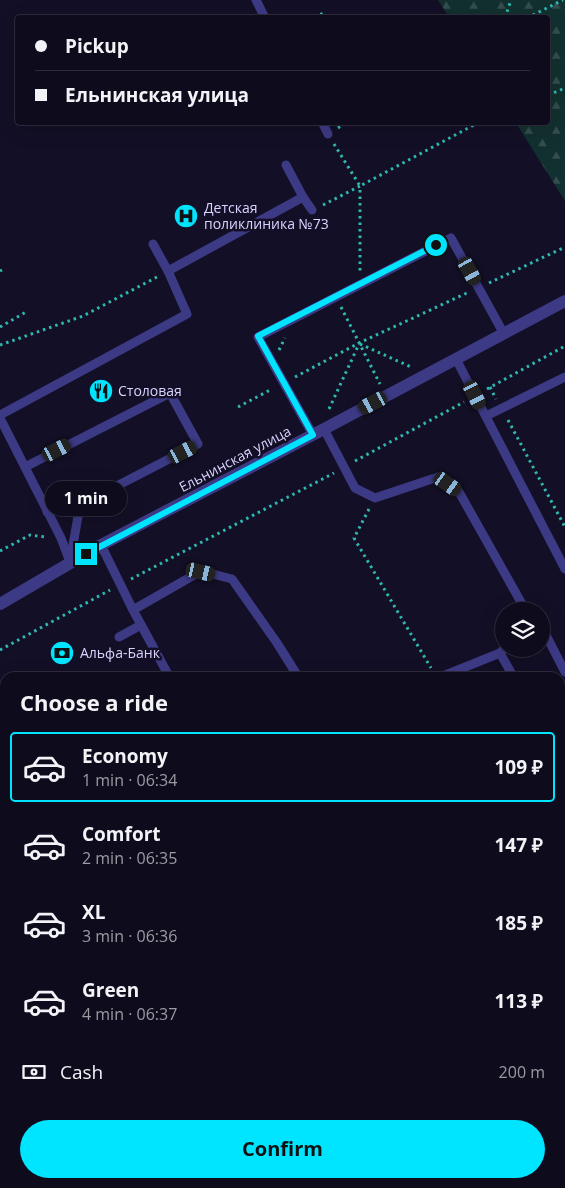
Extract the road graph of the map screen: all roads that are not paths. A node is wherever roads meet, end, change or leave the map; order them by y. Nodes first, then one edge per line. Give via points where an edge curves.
1 (256, 0) edge
2 (264, 15) edge
3 (324, 125) edge
4 (328, 134) road end
5 (286, 165) dead end
6 (303, 197) junction
7 (312, 210) dead end
8 (153, 244) dead end
9 (168, 271) junction
10 (565, 301) edge
11 (504, 334) junction
12 (456, 359) junction
13 (565, 377) edge
14 (486, 416) junction
15 (0, 417) edge
16 (318, 432) junction
17 (25, 467) junction
18 (80, 505) junction
19 (47, 512) junction
20 (101, 545) junction
21 (70, 562) junction
22 (565, 569) edge
23 (521, 602) edge
24 (0, 604) edge
25 (133, 610) junction
26 (142, 625) junction
27 (119, 637) dead end
28 (550, 643) edge
29 (495, 654) edge
30 (505, 657) edge
31 (167, 672) edge
32 (295, 672) edge
33 (452, 672) edge
34 (511, 672) edge
35 (565, 672) edge

1 - 2 lane
3 - 4 lane
5 - 6 lane
6 - 7 lane
6 - 9 lane
8 - 9 lane
9 - 15 lane via 187,314
10 - 11 street, Ельнинская улица
11 - 12 street, Ельнинская улица
11 - 16 lane via 451,238 258,336 284,383
12 - 14 lane
12 - 16 street, Ельнинская улица
13 - 14 lane
14 - 22 lane
15 - 17 lane
16 - 20 street, Ельнинская улица
16 - 23 lane via 355,488 375,498 438,477 459,492
17 - 18 lane via 170,393 198,444
17 - 19 lane
18 - 19 lane
18 - 21 lane
19 - 21 lane
20 - 21 street, Ельнинская улица
20 - 25 lane
21 - 24 street, Ельнинская улица
25 - 26 lane
25 - 32 lane via 201,572 232,579
26 - 27 lane
26 - 31 lane
28 - 35 lane
29 - 33 lane
30 - 34 lane

